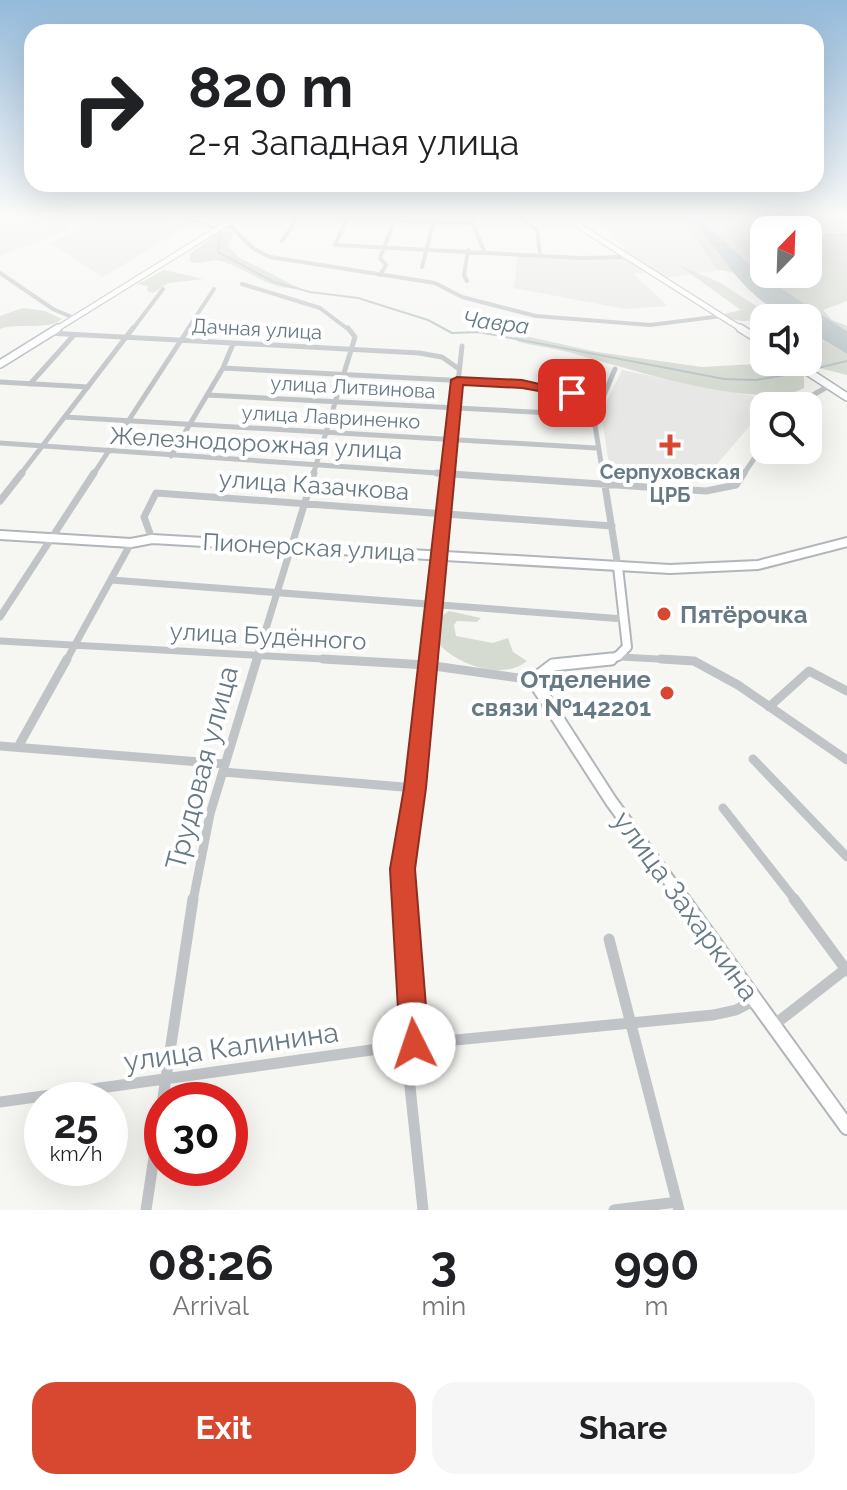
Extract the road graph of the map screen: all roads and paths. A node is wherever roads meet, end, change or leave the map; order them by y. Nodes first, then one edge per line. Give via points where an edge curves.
1 (0, 273) edge
2 (146, 273) edge
3 (371, 273) edge
4 (464, 273) edge
5 (654, 273) edge
6 (380, 275) joint
7 (467, 281) dead end
8 (242, 284) dead end
9 (163, 289) dead end
10 (214, 289) dead end
11 (722, 316) junction
12 (74, 318) junction
13 (48, 333) junction
14 (750, 334) edge
15 (74, 335) junction
16 (125, 338) junction
17 (180, 341) junction
18 (233, 344) junction
19 (462, 346) dead end
20 (353, 350) junction
21 (0, 364) edge
22 (223, 368) junction
23 (459, 369) junction
24 (615, 369) dead end
25 (345, 375) junction
26 (814, 376) edge
27 (457, 380) junction
28 (0, 382) edge
29 (30, 384) junction
30 (829, 386) junction
31 (88, 387) junction
32 (818, 392) edge
33 (207, 395) junction
34 (847, 397) edge
35 (337, 402) junction
36 (455, 408) junction
37 (595, 410) junction
38 (65, 417) junction
39 (594, 419) junction
40 (126, 421) junction
41 (190, 425) junction
42 (327, 432) junction
43 (452, 439) junction
44 (0, 443) edge
45 (39, 448) junction
46 (596, 448) junction
47 (106, 452) junction
48 (171, 456) junction
49 (318, 464) junction
50 (750, 464) edge
51 (447, 472) junction
52 (606, 482) junction
53 (0, 501) edge
54 (305, 503) junction
55 (445, 512) junction
56 (612, 526) junction
57 (0, 535) edge
58 (51, 538) junction
59 (152, 539) junction
60 (847, 542) edge
61 (131, 543) junction
62 (291, 546) junction
63 (440, 554) junction
64 (618, 567) junction
65 (111, 580) junction
66 (276, 594) junction
67 (434, 605) junction
68 (0, 617) edge
69 (624, 619) junction
70 (0, 641) edge
71 (72, 645) junction
72 (257, 657) junction
73 (621, 657) junction
74 (427, 665) junction
75 (533, 680) junction
76 (847, 691) edge
77 (769, 707) junction
78 (0, 746) edge
79 (18, 747) junction
80 (753, 759) dead end
81 (847, 760) edge
82 (224, 768) junction
83 (415, 788) junction
84 (723, 808) dead end
85 (847, 857) edge
86 (609, 939) dead end
87 (847, 969) edge
88 (753, 1001) junction
89 (631, 1025) junction
90 (772, 1027) junction
91 (414, 1044) junction
92 (164, 1082) joint
93 (144, 1084) edge
94 (0, 1102) edge
95 (847, 1127) edge
96 (149, 1186) edge
97 (678, 1206) edge
98 (146, 1210) edge
99 (423, 1210) edge
100 (614, 1210) edge

1 - 12 street
2 - 12 street
3 - 6 street
4 - 7 street
5 - 11 street
6 - 11 street via 435,283 462,297 536,316 632,325
8 - 20 street via 332,312 355,337
9 - 16 street
10 - 17 street
11 - 14 street
12 - 13 street
13 - 15 street, Дачная улица
13 - 21 street
15 - 16 street, Дачная улица
15 - 29 street
16 - 17 street, Дачная улица
16 - 31 street
17 - 18 street, Дачная улица
17 - 40 street
18 - 20 street, Дачная улица
18 - 22 street
19 - 23 street
20 - 23 street, Дачная улица via 433,355
20 - 25 street, Трудовая улица
22 - 25 street
22 - 33 street
23 - 27 street
24 - 37 street
25 - 27 street
25 - 35 street, Трудовая улица
26 - 30 street
27 - 36 street
27 - 37 street via 572,393 589,400
28 - 29 street
29 - 31 street
30 - 32 street
30 - 34 street
31 - 38 street
33 - 35 street, улица Литвинова
33 - 41 street
35 - 36 street, улица Литвинова
35 - 42 street, Трудовая улица
36 - 39 street, улица Литвинова
36 - 43 street
37 - 39 street
38 - 40 street, улица Лавриненко
38 - 45 street
39 - 46 street
40 - 41 street, улица Лавриненко
40 - 47 street
41 - 42 street, улица Лавриненко
41 - 48 street
42 - 43 street, улица Лавриненко
42 - 49 street, Трудовая улица
43 - 46 street, улица Лавриненко
43 - 51 street
44 - 45 street, Железнодорожная улица
45 - 47 street, Железнодорожная улица
45 - 53 street
46 - 52 street
47 - 48 street, Железнодорожная улица
47 - 58 street
48 - 49 street, Железнодорожная улица
49 - 51 street, Железнодорожная улица
49 - 54 street, Трудовая улица
50 - 52 street, Железнодорожная улица via 736,485 706,491
51 - 52 street, Железнодорожная улица
51 - 55 street
52 - 56 street
54 - 55 street, улица Казачкова
54 - 59 street, улица Казачкова via 156,493 144,517
54 - 62 street, Трудовая улица
55 - 56 street, улица Казачкова
55 - 63 street
56 - 64 street
57 - 58 street, Пионерская улица
58 - 61 street, Пионерская улица
58 - 68 street
59 - 61 street, Пионерская улица
59 - 62 street, Пионерская улица
60 - 64 street, Пионерская улица via 758,565
61 - 65 street
62 - 63 street, Пионерская улица
62 - 66 street, Трудовая улица
63 - 64 street, Пионерская улица
63 - 67 street
64 - 69 street
65 - 66 street
65 - 71 street
66 - 67 street
66 - 72 street, Трудовая улица
67 - 69 street
67 - 74 street
69 - 73 street via 627,647
70 - 71 street, улица Будённого
71 - 72 street, улица Будённого
71 - 79 street
72 - 74 street, улица Будённого
72 - 82 street, Трудовая улица
73 - 75 street via 548,666
73 - 77 street via 694,661
74 - 75 street, улица Будённого
74 - 83 street
75 - 88 street, улица Захаркина via 611,801
76 - 77 street via 809,671
77 - 81 street
78 - 79 street
79 - 82 street
80 - 85 street
82 - 83 street
82 - 92 street, Трудовая улица via 196,881
83 - 91 street via 403,869
84 - 87 street
86 - 89 street
87 - 90 street
88 - 89 street, улица Калинина via 713,1015
88 - 90 street, улица Захаркина
89 - 91 street, улица Калинина
89 - 97 street
90 - 95 street, улица Захаркина
91 - 92 street, улица Калинина
91 - 99 street via 409,1077
93 - 94 street, улица Калинина
96 - 98 street, Трудовая улица
97 - 100 street

